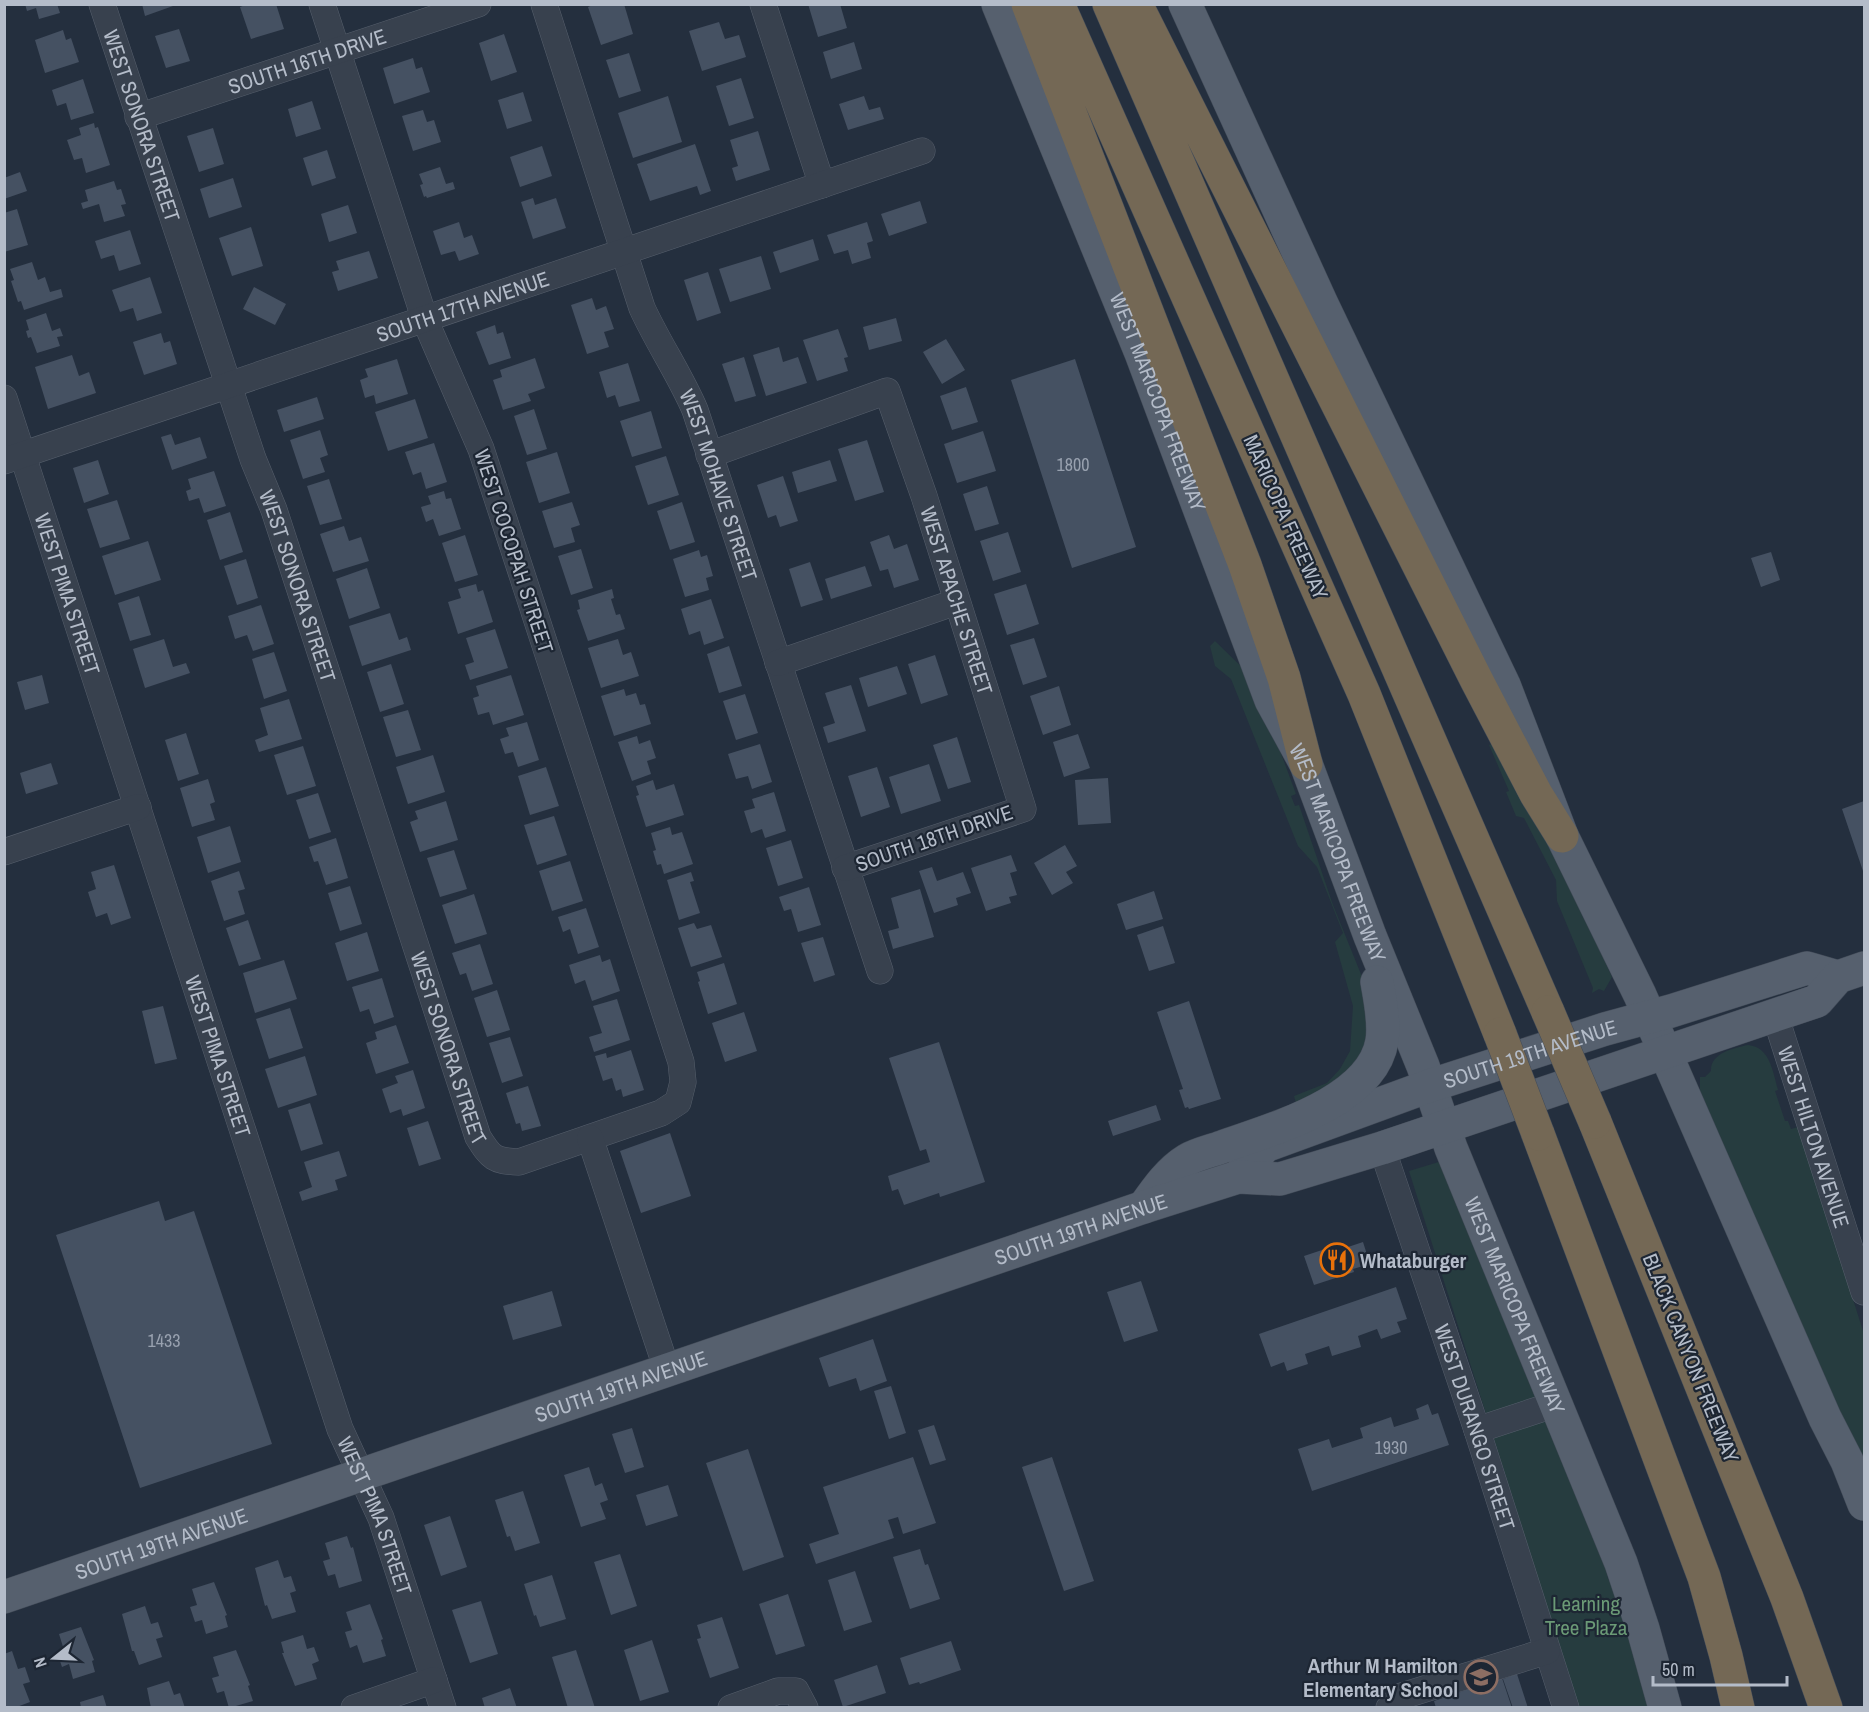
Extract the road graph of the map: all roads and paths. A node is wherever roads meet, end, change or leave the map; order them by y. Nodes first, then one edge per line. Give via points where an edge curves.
1 (102, 4) edge
2 (322, 4) edge
3 (478, 4) edge
4 (544, 4) edge
5 (763, 4) edge
6 (998, 4) edge
7 (1028, 4) edge
8 (1058, 4) edge
9 (1109, 4) edge
10 (1136, 4) edge
11 (1185, 4) edge
12 (337, 53) junction
13 (138, 117) junction
14 (921, 151) dead end
15 (822, 185) junction
16 (624, 252) junction
17 (425, 320) junction
18 (228, 384) junction
19 (4, 398) edge
20 (709, 455) junction
21 (14, 457) edge
22 (956, 602) junction
23 (778, 663) junction
24 (1306, 764) junction
25 (138, 807) junction
26 (1023, 809) joint
27 (1562, 836) junction
28 (4, 852) edge
29 (845, 868) junction
30 (1370, 936) junction
31 (880, 971) dead end
32 (1852, 973) edge
33 (1548, 1012) joint
34 (1775, 1015) junction
35 (1649, 1017) junction
36 (1665, 1053) junction
37 (1429, 1086) junction
38 (1444, 1127) junction
39 (590, 1138) junction
40 (1382, 1148) junction
41 (1238, 1177) junction
42 (1144, 1207) junction
43 (1864, 1292) edge
44 (667, 1370) junction
45 (1556, 1404) junction
46 (1477, 1430) junction
47 (362, 1474) junction
48 (1864, 1504) edge
49 (4, 1597) edge
50 (1547, 1651) junction
51 (435, 1680) junction
52 (800, 1699) edge
53 (354, 1707) edge
54 (443, 1707) edge
55 (731, 1707) edge
56 (1389, 1707) edge
57 (1566, 1707) edge
58 (1665, 1707) edge
59 (1738, 1707) edge
60 (1826, 1707) edge

1 - 13 street, WEST SONORA STREET
2 - 12 street, WEST COCOPAH STREET
3 - 12 street, SOUTH 16TH DRIVE
4 - 16 street, WEST MOHAVE STREET
5 - 15 street
6 - 24 main road, WEST MARICOPA FREEWAY via 1141,353 1272,700
7 - 24 highway via 1245,565 1284,678
8 - 59 highway, MARICOPA FREEWAY, bridge via 1364,694 1500,1035 1704,1577
9 - 33 highway, MARICOPA FREEWAY
10 - 27 highway via 1488,701
11 - 27 main road via 1321,302 1504,685
12 - 13 street, SOUTH 16TH DRIVE
12 - 17 street, WEST COCOPAH STREET
13 - 18 street, WEST SONORA STREET
14 - 15 street, SOUTH 17TH AVENUE
15 - 16 street, SOUTH 17TH AVENUE
16 - 17 street, SOUTH 17TH AVENUE
16 - 20 street, WEST MOHAVE STREET via 642,308 685,387
17 - 18 street, SOUTH 17TH AVENUE
17 - 39 street, WEST COCOPAH STREET via 481,449 681,1062 683,1082 678,1102 660,1113
18 - 21 street, SOUTH 17TH AVENUE
18 - 39 street, WEST SONORA STREET via 274,510 478,1137 489,1154 500,1161 519,1162
19 - 21 street, WEST PIMA STREET
20 - 22 street, WEST APACHE STREET via 887,391
20 - 23 street, WEST MOHAVE STREET
21 - 25 street, WEST PIMA STREET
22 - 23 street
22 - 26 street, WEST APACHE STREET
23 - 29 street, WEST MOHAVE STREET
24 - 30 main road, WEST MARICOPA FREEWAY
25 - 28 street
25 - 47 street, WEST PIMA STREET via 340,1429
26 - 29 street, SOUTH 18TH DRIVE
27 - 35 main road
29 - 31 street, WEST MOHAVE STREET
30 - 37 main road, WEST MARICOPA FREEWAY
30 - 42 main road via 1382,1041 1373,1064 1359,1082 1324,1107 1188,1160 1162,1183
32 - 34 main road, SOUTH 19TH AVENUE via 1817,1000
32 - 35 main road, SOUTH 19TH AVENUE via 1807,968
33 - 60 highway, BLACK CANYON FREEWAY, bridge via 1783,1587
34 - 36 main road, SOUTH 19TH AVENUE
34 - 43 street, WEST HILTON AVENUE
35 - 36 main road
35 - 37 main road, SOUTH 19TH AVENUE
36 - 38 main road, SOUTH 19TH AVENUE
36 - 48 main road
37 - 38 main road, WEST MARICOPA FREEWAY
37 - 41 main road, SOUTH 19TH AVENUE via 1265,1146
38 - 40 main road, SOUTH 19TH AVENUE
38 - 45 main road, WEST MARICOPA FREEWAY
39 - 44 street
40 - 41 main road, SOUTH 19TH AVENUE via 1280,1179
40 - 46 street, WEST DURANGO STREET
41 - 42 main road, SOUTH 19TH AVENUE
42 - 44 main road, SOUTH 19TH AVENUE
44 - 47 main road, SOUTH 19TH AVENUE
45 - 46 street
45 - 58 main road, WEST MARICOPA FREEWAY via 1621,1563
46 - 50 street, WEST DURANGO STREET
47 - 49 main road, SOUTH 19TH AVENUE
47 - 51 street, WEST PIMA STREET via 381,1518
50 - 56 street via 1402,1696
50 - 57 street, WEST DURANGO STREET
51 - 53 street
51 - 54 street, WEST PIMA STREET
52 - 55 street via 778,1691

